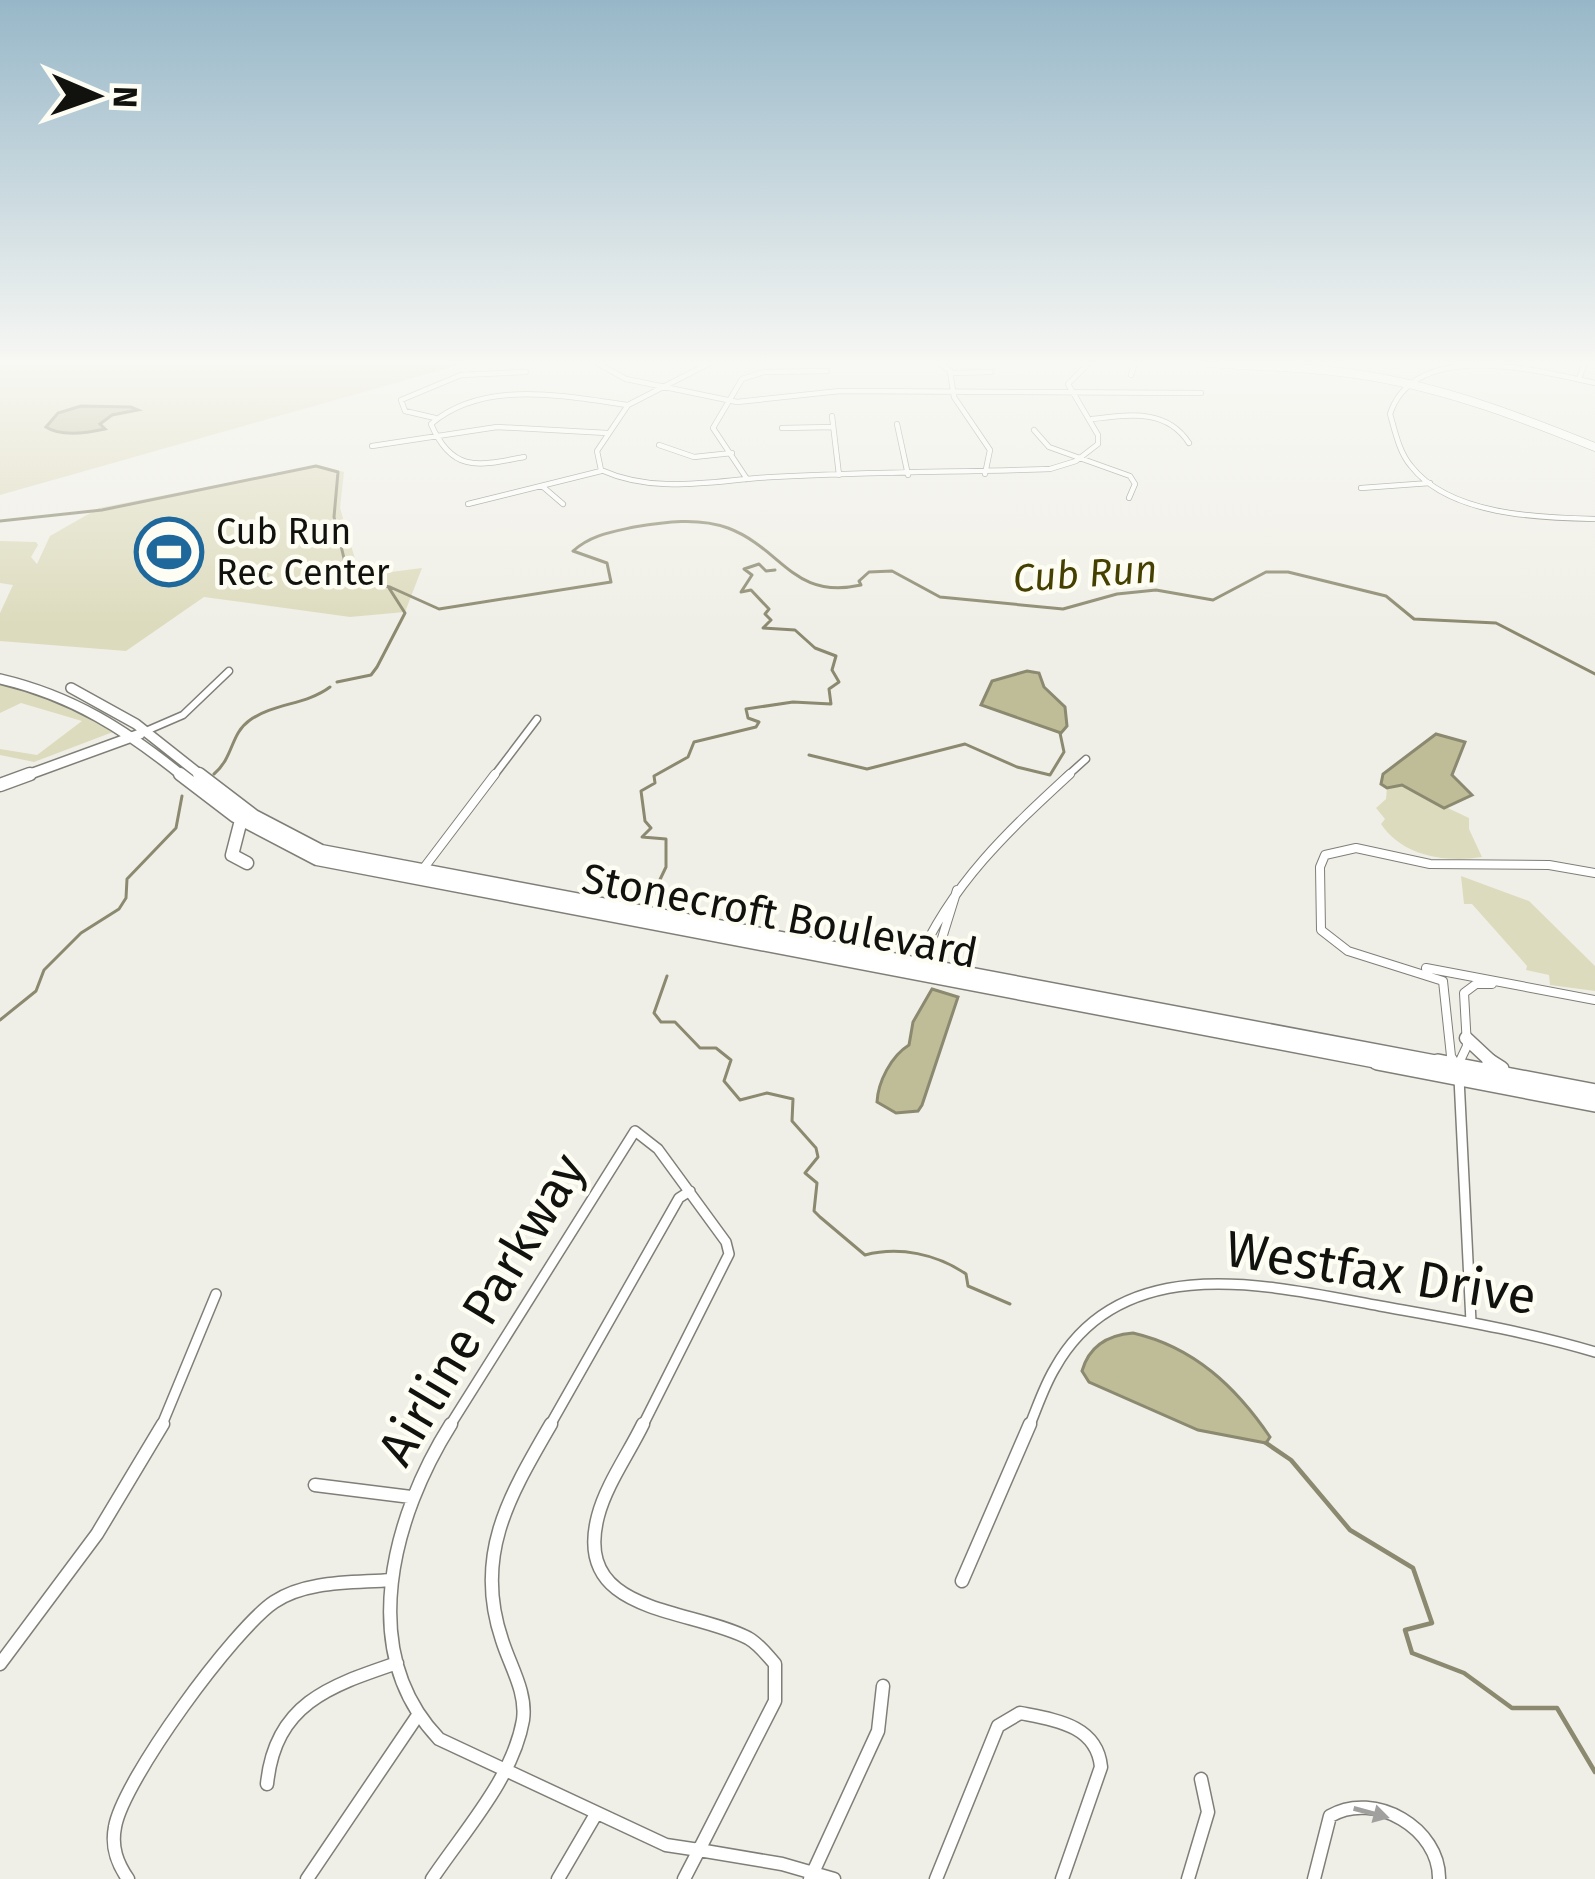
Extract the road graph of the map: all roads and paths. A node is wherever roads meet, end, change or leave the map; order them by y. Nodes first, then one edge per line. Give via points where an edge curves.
1 (445, 451) edge
2 (598, 451) edge
3 (674, 451) edge
4 (836, 451) edge
5 (903, 451) edge
6 (990, 451) edge
7 (1059, 451) edge
8 (1087, 451) edge
9 (1403, 451) edge
10 (732, 453) joint
11 (524, 457) dead end
12 (1081, 458) junction
13 (603, 471) junction
14 (985, 474) junction
15 (908, 475) junction
16 (839, 476) junction
17 (747, 479) junction
18 (1431, 483) junction
19 (542, 486) junction
20 (1361, 488) dead end
21 (1129, 498) dead end
22 (468, 504) dead end
23 (563, 504) dead end
24 (1595, 519) edge
25 (229, 670) dead end
26 (0, 676) edge
27 (537, 719) dead end
28 (137, 734) junction
29 (1086, 759) dead end
30 (0, 782) edge
31 (240, 824) junction
32 (247, 863) dead end
33 (1595, 873) edge
34 (418, 876) junction
35 (958, 883) junction
36 (1402, 967) junction
37 (916, 968) junction
38 (932, 971) junction
39 (1507, 985) junction
40 (1595, 1000) edge
41 (1466, 1038) junction
42 (1458, 1072) junction
43 (1518, 1078) junction
44 (1595, 1092) edge
45 (1595, 1104) edge
46 (690, 1191) junction
47 (216, 1294) dead end
48 (1471, 1322) junction
49 (1595, 1352) edge
50 (315, 1485) dead end
51 (411, 1497) junction
52 (392, 1580) junction
53 (962, 1581) dead end
54 (397, 1663) junction
55 (0, 1664) edge
56 (883, 1686) dead end
57 (416, 1718) junction
58 (500, 1771) junction
59 (1201, 1779) dead end
60 (267, 1784) dead end
61 (596, 1814) junction
62 (699, 1850) junction
63 (812, 1875) edge
64 (128, 1879) edge
65 (307, 1879) edge
66 (432, 1879) edge
67 (558, 1879) edge
68 (684, 1879) edge
69 (834, 1879) edge
70 (936, 1879) edge
71 (1062, 1879) edge
72 (1188, 1879) edge
73 (1314, 1879) edge
74 (1439, 1879) edge

1 - 11 street via 462,463
2 - 13 street
3 - 10 street
4 - 16 street
5 - 15 street
6 - 14 street
7 - 12 street
8 - 12 street
9 - 18 street
10 - 17 street
12 - 14 street
12 - 21 street via 1130,476
13 - 17 street via 650,485
13 - 19 street
14 - 15 street
15 - 16 street
16 - 17 street
18 - 20 street
18 - 24 street via 1502,509
19 - 22 street
19 - 23 street
25 - 28 street via 183,715
26 - 28 main road, Stonecroft Boulevard via 76,698
27 - 34 street
28 - 30 main road
28 - 31 main road, Stonecroft Boulevard
28 - 34 main road, Stonecroft Boulevard via 276,833
29 - 35 street
31 - 32 main road via 232,855
31 - 34 main road, Stonecroft Boulevard via 317,860
33 - 36 street via 1431,864 1353,847 1325,855 1318,906 1325,936 1354,956
34 - 37 main road, Stonecroft Boulevard
34 - 37 main road, Stonecroft Boulevard
35 - 37 street
35 - 38 street
36 - 39 street
36 - 42 street via 1445,985
37 - 38 main road, Stonecroft Boulevard
38 - 42 main road, Stonecroft Boulevard
39 - 40 street
39 - 41 street via 1479,983 1464,993
41 - 42 street
41 - 43 main road via 1484,1060
42 - 43 main road, Stonecroft Boulevard
42 - 45 main road, Stonecroft Boulevard
42 - 48 street
43 - 44 main road, Stonecroft Boulevard
46 - 51 street, Airline Parkway via 635,1131
46 - 58 street via 505,1504 494,1607 524,1715
46 - 62 street via 726,1242 728,1261 598,1514 592,1546 618,1593 748,1635 776,1666 775,1701
47 - 55 street via 192,1369 148,1459
48 - 49 street, Westfax Drive
48 - 53 street, Westfax Drive via 1230,1281 1172,1286 1119,1306 1056,1365
50 - 51 street
51 - 52 street, Airline Parkway
52 - 54 street, Airline Parkway
52 - 64 street via 298,1591 243,1627 122,1807 114,1849
54 - 57 street, Airline Parkway
54 - 60 street via 307,1700 276,1744
56 - 63 street via 878,1731
57 - 58 street
57 - 65 street
58 - 61 street
58 - 66 street
59 - 72 street via 1208,1812
61 - 62 street via 666,1845
61 - 67 street
62 - 63 street
62 - 68 street
63 - 69 street
70 - 71 street via 998,1726 1020,1713 1086,1732 1100,1749 1101,1767
73 -> 74 street via 1330,1816 1343,1808 1423,1829 1440,1852

